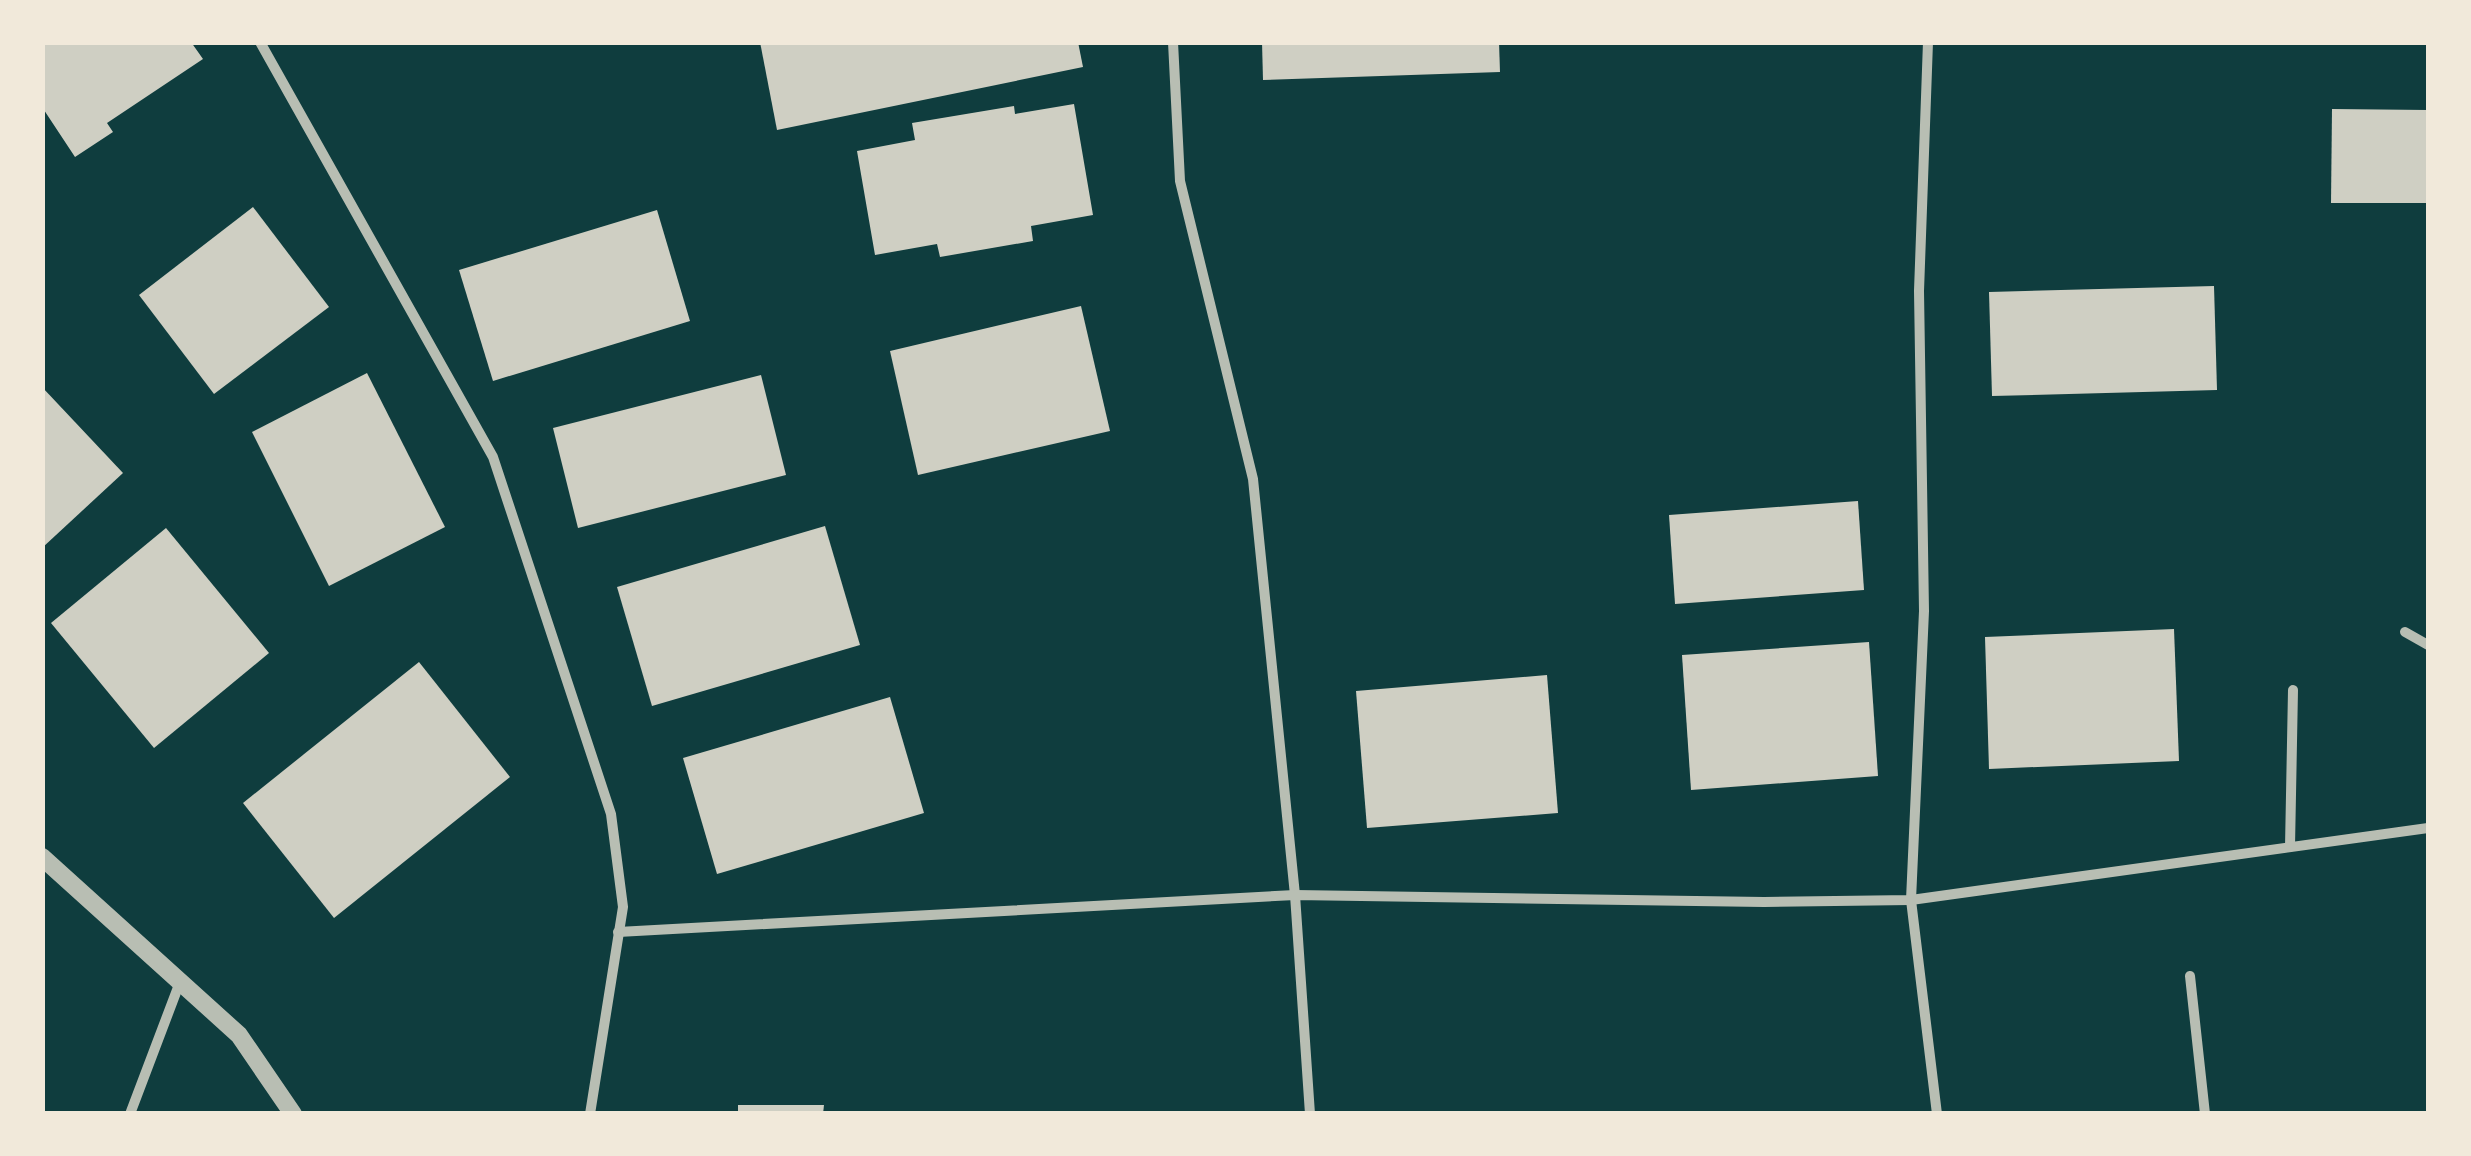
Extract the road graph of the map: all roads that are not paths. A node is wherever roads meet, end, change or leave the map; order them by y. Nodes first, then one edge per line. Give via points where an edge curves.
1 (260, 42) edge
2 (1173, 42) edge
3 (1928, 42) edge
4 (2405, 632) dead end
5 (2428, 645) edge
6 (2294, 690) dead end
7 (2428, 828) edge
8 (2290, 847) junction
9 (42, 856) edge
10 (1295, 895) junction
11 (1911, 900) junction
12 (618, 932) junction
13 (2190, 976) dead end
14 (180, 982) junction
15 (130, 1114) edge
16 (292, 1114) edge
17 (590, 1114) edge
18 (1310, 1114) edge
19 (1937, 1114) edge
20 (2205, 1114) edge

1 - 12 street via 492,457 611,814 623,906
2 - 10 street via 1180,181 1254,479
3 - 11 street via 1918,291 1924,612
4 - 5 street
6 - 8 street
7 - 8 street
8 - 11 street
9 - 14 street
10 - 11 street
10 - 12 street
10 - 18 street
11 - 19 street
12 - 17 street
13 - 20 street
14 - 15 street
14 - 16 street via 239,1036

